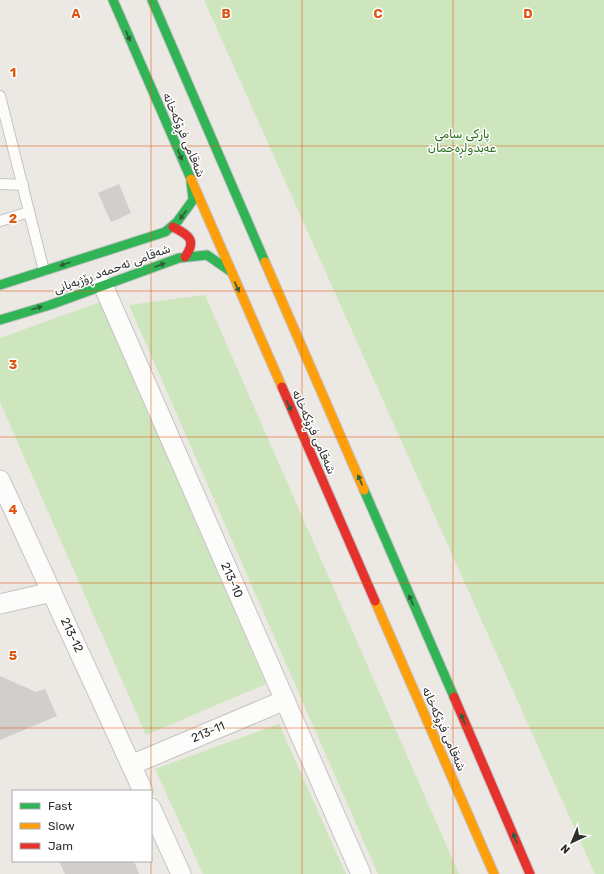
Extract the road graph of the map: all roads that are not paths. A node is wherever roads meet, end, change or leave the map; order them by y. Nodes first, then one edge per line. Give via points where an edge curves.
1 (113, 0) edge
2 (152, 0) edge
3 (0, 96) edge
4 (190, 179) junction
5 (0, 184) edge
6 (22, 185) junction
7 (29, 212) junction
8 (0, 221) edge
9 (173, 227) junction
10 (186, 257) junction
11 (230, 270) junction
12 (44, 271) junction
13 (0, 285) edge
14 (103, 285) junction
15 (0, 320) edge
16 (0, 480) edge
17 (52, 592) junction
18 (0, 604) edge
19 (285, 700) junction
20 (131, 765) junction
21 (143, 790) edge
22 (152, 810) edge
23 (181, 874) edge
24 (361, 874) edge
25 (494, 874) edge
26 (530, 874) edge

1 -> 4 main road, شەقامی فڕۆکەخانە
26 -> 2 main road, شەقامی فڕۆکەخانە
3 - 6 lane
4 -> 9 main road, شەقامی ئەحمەد ڕۆژبەیانی via 193,200
4 - 11 main road, شەقامی فڕۆکەخانە
5 - 6 lane
6 - 7 lane
7 - 8 lane
7 - 12 lane
9 - 10 main road via 182,231 192,241
9 -> 12 main road, شەقامی ئەحمەد ڕۆژبەیانی via 165,232
10 - 11 main road, شەقامی ئەحمەد ڕۆژبەیانی via 207,255
14 -> 10 main road, شەقامی ئەحمەد ڕۆژبەیانی
11 -> 25 main road, شەقامی فڕۆکەخانە
12 - 13 main road, شەقامی ئەحمەد ڕۆژبەیانی
15 -> 14 main road, شەقامی ئەحمەد ڕۆژبەیانی
14 - 19 street, 213-10
16 - 17 street, 213-12
17 - 18 street
17 - 20 street, 213-12
19 - 20 street, 213-11
19 - 24 street, 213-10
20 - 21 street, 213-12
22 - 23 street

